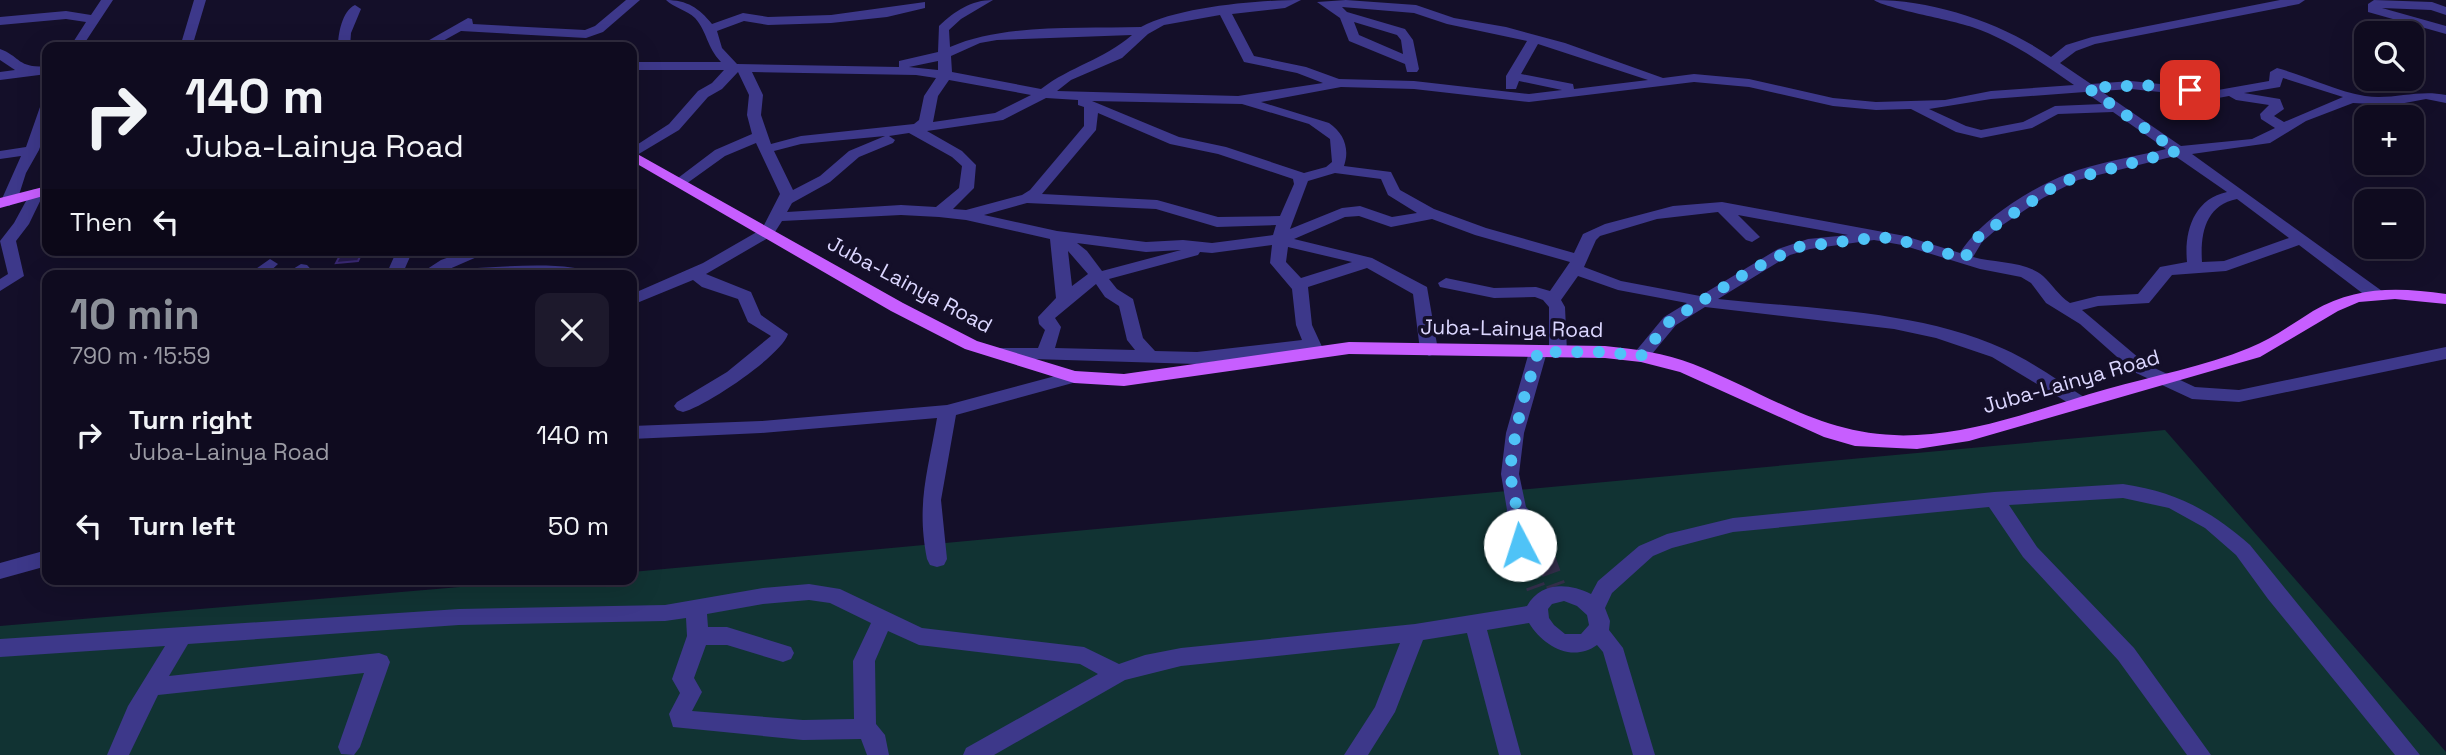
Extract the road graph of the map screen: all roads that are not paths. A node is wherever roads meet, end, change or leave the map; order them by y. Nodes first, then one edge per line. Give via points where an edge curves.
1 (107, 0) edge
2 (200, 0) edge
3 (634, 0) edge
4 (671, 0) edge
5 (987, 0) edge
6 (1295, 0) edge
7 (1880, 0) edge
8 (2299, 0) edge
9 (1318, 1) edge
10 (919, 3) edge
11 (2431, 3) edge
12 (1217, 7) edge
13 (355, 9) dead end
14 (2446, 11) edge
15 (1342, 14) junction
16 (94, 19) junction
17 (474, 19) dead end
18 (0, 21) edge
19 (2443, 26) edge
20 (460, 27) junction
21 (2155, 27) junction
22 (2424, 28) edge
23 (710, 29) junction
24 (943, 29) junction
25 (1144, 31) junction
26 (2173, 32) dead end
27 (1534, 40) junction
28 (79, 42) edge
29 (187, 42) edge
30 (344, 42) edge
31 (432, 42) edge
32 (0, 52) edge
33 (945, 54) junction
34 (1411, 62) junction
35 (2052, 62) junction
36 (637, 66) edge
37 (738, 68) junction
38 (880, 69) junction
39 (42, 70) edge
40 (944, 75) junction
41 (0, 76) edge
42 (1513, 76) junction
43 (1678, 79) junction
44 (1340, 83) junction
45 (1414, 85) junction
46 (2088, 88) junction
47 (2241, 90) dead end
48 (1597, 91) junction
49 (1044, 94) junction
50 (2218, 94) junction
51 (1067, 96) junction
52 (1510, 97) junction
53 (2358, 98) junction
54 (2446, 99) edge
55 (1244, 100) junction
56 (1091, 105) junction
57 (1914, 106) junction
58 (2116, 108) junction
59 (42, 121) edge
60 (2285, 128) junction
61 (918, 129) junction
62 (763, 143) junction
63 (32, 150) junction
64 (637, 151) edge
65 (2177, 151) junction
66 (0, 155) edge
67 (637, 157) edge
68 (1334, 169) junction
69 (1301, 178) junction
70 (681, 181) junction
71 (42, 191) edge
72 (2240, 194) junction
73 (1027, 198) junction
74 (786, 200) junction
75 (4, 202) edge
76 (1722, 207) junction
77 (939, 212) junction
78 (1436, 214) junction
79 (966, 215) junction
80 (1285, 220) junction
81 (772, 224) junction
82 (1057, 236) junction
83 (1752, 237) dead end
84 (1881, 237) junction
85 (1280, 239) junction
86 (2302, 239) junction
87 (1204, 248) junction
88 (467, 256) edge
89 (1964, 259) junction
90 (1369, 262) junction
91 (270, 264) dead end
92 (1576, 264) junction
93 (2195, 267) junction
94 (262, 270) edge
95 (435, 270) edge
96 (693, 273) junction
97 (1098, 276) junction
98 (1446, 283) dead end
99 (1297, 285) junction
100 (0, 286) edge
101 (2376, 295) junction
102 (637, 298) edge
103 (1064, 299) junction
104 (1553, 299) junction
105 (2446, 299) edge
106 (1703, 302) junction
107 (2067, 309) junction
108 (1313, 348) junction
109 (1429, 350) junction
110 (991, 352) junction
111 (1538, 352) junction
112 (1558, 352) junction
113 (1045, 354) junction
114 (2446, 354) edge
115 (1641, 356) junction
116 (1152, 358) junction
117 (1074, 377) junction
118 (2161, 380) junction
119 (2081, 403) junction
120 (683, 406) dead end
121 (947, 411) junction
122 (637, 433) edge
123 (1994, 499) junction
124 (1535, 557) tunnel mouth
125 (42, 559) edge
126 (937, 559) dead end
127 (0, 571) edge
128 (1546, 598) junction
129 (696, 608) junction
130 (1594, 608) junction
131 (883, 620) junction
132 (1475, 624) junction
133 (1598, 632) junction
134 (1415, 633) junction
135 (183, 635) junction
136 (698, 636) junction
137 (0, 648) edge
138 (783, 653) dead end
139 (1117, 674) junction
140 (151, 687) junction
141 (865, 729) junction
142 (349, 747) dead end
143 (118, 755) edge
144 (878, 755) edge
145 (974, 755) edge
146 (1355, 755) edge
147 (1510, 755) edge
148 (1644, 755) edge
149 (2200, 755) edge
150 (2409, 755) edge

1 - 16 street
2 - 29 street
3 - 20 street via 586,34
4 - 23 street via 696,13
5 - 24 street
6 - 12 street
7 - 35 street via 1983,24
8 - 21 street
9 - 15 street
9 - 27 street via 1416,9
10 - 23 street via 894,12 831,19 743,17
10 - 24 street
11 - 14 street
11 - 19 street via 2373,6
12 - 25 street
12 - 44 street via 1249,59
13 - 30 street
15 - 34 street via 1354,38
15 - 34 street via 1401,32
16 - 18 street via 66,15
16 - 28 street
17 - 20 street
19 - 22 street
20 - 31 street
21 - 26 street
21 - 35 street via 2071,48
23 - 37 street via 716,49
24 - 33 street
25 - 33 street via 1015,33 982,38
25 - 49 street via 1117,54 1066,77
27 - 42 street
27 - 43 street via 1650,77
32 - 39 street via 15,66
33 - 38 street
33 - 40 street
34 - 45 street
35 - 46 street
36 - 37 street
37 - 38 street
37 - 62 street via 757,95 754,116
37 - 64 street via 703,94 674,127
38 - 40 street
39 - 41 street
40 - 49 street
40 - 61 street via 931,96 926,122
42 - 48 street
42 - 52 street
43 - 48 street
43 - 57 street via 1717,78 1852,104
44 - 45 street
44 - 55 street
45 - 52 street
46 - 50 street via 2143,85
46 - 57 street
46 - 58 street
47 - 50 street
48 - 52 street
49 - 51 street
49 - 61 street via 998,117
50 - 53 street via 2274,83 2277,72
50 - 60 street via 2275,102 2277,109 2267,114 2268,120
51 - 55 street
51 - 56 street
53 - 54 street via 2394,101 2426,94
53 - 60 street
55 - 68 street via 1312,121 1334,133 1339,159
56 - 69 street via 1175,141 1222,150
56 - 73 street via 1091,127
57 - 58 street via 1981,134 2026,125 2061,109
58 - 65 street
59 - 63 street
60 - 65 street via 2252,143
61 - 62 street
61 - 74 street via 861,150
61 - 77 street via 957,154 971,170 963,195
62 - 70 street via 720,153
62 - 74 street via 786,187
63 - 66 street
63 - 75 street
65 - 72 street
65 - 89 street via 2061,182 1979,236
67 - 70 main road, Juba-Lainya Road
68 - 69 street
68 - 78 street via 1386,175 1396,195
69 - 80 street
70 - 81 main road, Juba-Lainya Road
71 - 75 main road
71 - 100 street via 8,241 16,276
72 - 86 street
72 - 93 street via 2206,207 2193,244
73 - 79 street
73 - 80 street via 1157,205 1217,222
74 - 81 street
76 - 83 street
76 - 84 street
76 - 92 street via 1670,211 1601,230 1589,237
77 - 79 street
77 - 81 street via 901,210
78 - 85 street via 1391,222 1360,211 1342,213
78 - 92 street
79 - 82 street
80 - 85 street
81 - 96 street via 718,262
81 - 110 main road, Juba-Lainya Road via 897,307
82 - 87 street via 1146,247
82 - 97 street via 1074,247
82 - 103 street
84 - 89 street
84 - 106 street via 1797,247
85 - 87 street
85 - 90 street
85 - 99 street via 1278,262
86 - 93 street via 2226,266
86 - 101 street
87 - 97 street
88 - 95 street
89 - 107 street via 2033,276
90 - 99 street
90 - 109 street via 1421,292
91 - 94 street
92 - 104 street
92 - 106 street via 1618,285
93 - 107 street via 2166,271 2143,299 2098,301
96 - 102 street
96 - 120 street via 708,284 745,296 754,318 780,334 736,375
97 - 103 street
97 - 116 street via 1111,293 1128,303 1135,340
98 - 104 street via 1498,293 1536,292
99 - 108 street
101 - 105 main road, Juba-Lainya Road
101 - 118 main road, Juba-Lainya Road via 2346,301 2254,353
103 - 113 street via 1046,317 1054,330
104 - 112 street via 1559,317
106 - 115 street via 1670,321
106 - 119 street via 1938,333 1998,353
107 - 118 street
108 - 109 main road, Juba-Lainya Road
108 - 116 street
108 - 117 main road, Juba-Lainya Road via 1124,380
109 - 111 main road, Juba-Lainya Road
110 - 113 street
110 - 117 main road, Juba-Lainya Road
111 - 112 main road, Juba-Lainya Road
111 - 124 street via 1521,408 1510,474 1517,510 1514,523
112 - 115 main road, Juba-Lainya Road
113 - 116 street
114 - 118 street via 2239,396 2192,393
115 - 119 main road, Juba-Lainya Road via 1685,367 1824,431 1855,439 1945,439
117 - 121 street
118 - 119 main road, Juba-Lainya Road
121 - 122 street via 761,428
121 - 126 street via 930,517
123 - 130 street via 1733,525 1667,542 1646,551 1622,571 1605,587
123 - 149 street via 2030,552 2126,654
123 - 150 street via 2123,491 2175,503 2211,523 2244,550 2274,593
125 - 127 street
128 - 130 street via 1583,599
128 - 132 street
128 - 133 street via 1542,629 1563,642 1584,642
129 - 131 street via 809,592 833,595
129 - 135 street
129 - 136 street
130 - 133 street via 1600,622
131 - 139 street via 919,636 1084,656
131 - 141 street via 864,661
132 - 134 street
132 - 147 street
133 - 148 street via 1612,648
134 - 139 street via 1181,657
134 - 146 street via 1384,712
135 - 137 street
135 - 140 street
136 - 138 street via 727,636
136 - 141 street via 683,679 691,692 681,720 803,730
139 - 145 street
140 - 142 street via 379,662
140 - 143 street
141 - 144 street via 874,735

